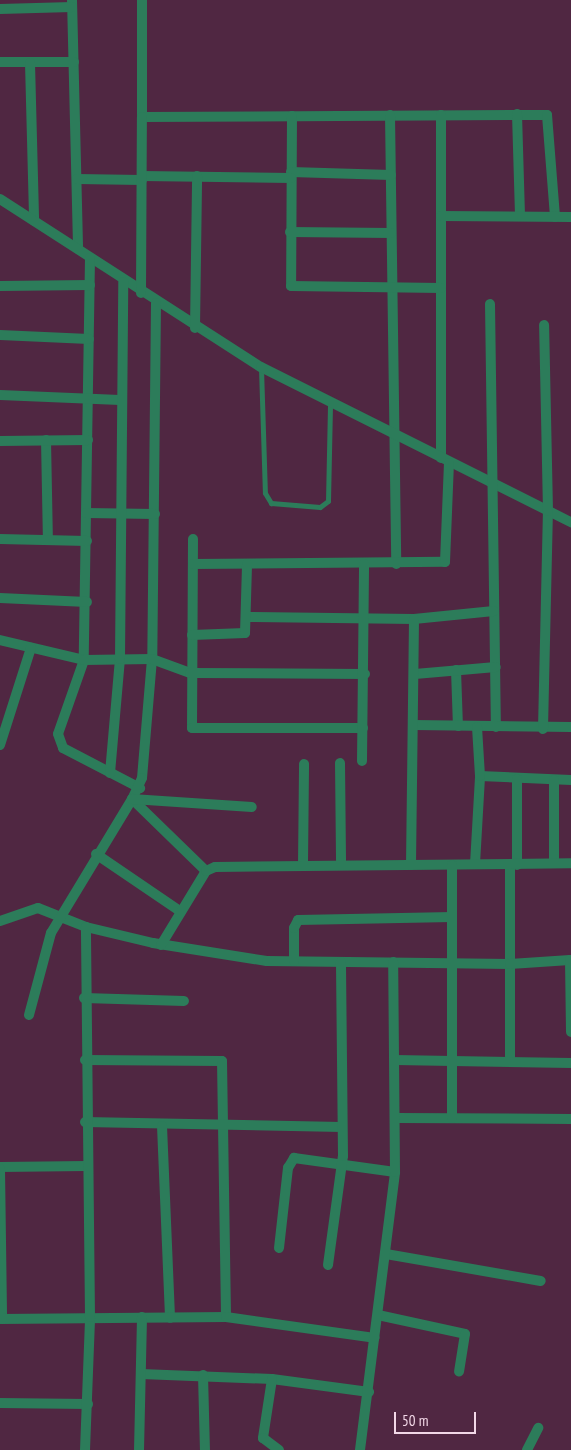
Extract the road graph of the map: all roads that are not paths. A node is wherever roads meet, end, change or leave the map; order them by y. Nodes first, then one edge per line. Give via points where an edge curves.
1 (142, 0) edge
2 (72, 3) edge
3 (0, 9) edge
4 (0, 62) edge
5 (30, 62) junction
6 (74, 62) junction
7 (517, 114) junction
8 (390, 115) junction
9 (441, 115) junction
10 (292, 116) junction
11 (142, 117) junction
12 (291, 175) junction
13 (390, 175) junction
14 (197, 176) junction
15 (142, 178) junction
16 (77, 179) junction
17 (0, 198) edge
18 (441, 216) junction
19 (520, 216) junction
20 (555, 217) junction
21 (571, 217) edge
22 (34, 220) junction
23 (290, 232) junction
24 (391, 233) junction
25 (78, 249) junction
26 (90, 258) junction
27 (123, 282) junction
28 (90, 285) junction
29 (0, 286) edge
30 (391, 288) junction
31 (441, 288) junction
32 (141, 293) junction
33 (156, 303) junction
34 (490, 304) dead end
35 (544, 325) dead end
36 (195, 328) junction
37 (0, 335) edge
38 (89, 338) junction
39 (261, 367) junction
40 (0, 395) edge
41 (88, 399) junction
42 (120, 400) junction
43 (330, 402) junction
44 (394, 432) junction
45 (46, 440) junction
46 (88, 440) junction
47 (0, 441) edge
48 (445, 461) junction
49 (492, 484) junction
50 (548, 511) junction
51 (86, 513) junction
52 (120, 514) junction
53 (155, 514) junction
54 (571, 522) edge
55 (0, 539) edge
56 (193, 539) dead end
57 (48, 540) junction
58 (87, 541) junction
59 (192, 564) junction
60 (247, 564) junction
61 (364, 564) junction
62 (396, 564) junction
63 (0, 598) edge
64 (87, 602) junction
65 (494, 611) junction
66 (247, 617) junction
67 (364, 618) junction
68 (414, 619) junction
69 (192, 635) junction
70 (0, 640) edge
71 (31, 648) junction
72 (120, 659) junction
73 (152, 659) junction
74 (84, 660) junction
75 (496, 667) junction
76 (456, 670) junction
77 (190, 674) junction
78 (365, 674) junction
79 (415, 674) junction
80 (414, 725) junction
81 (458, 726) junction
82 (477, 726) junction
83 (496, 727) junction
84 (571, 727) edge
85 (363, 728) junction
86 (543, 729) junction
87 (0, 745) edge
88 (362, 761) dead end
89 (340, 763) dead end
90 (304, 764) dead end
91 (110, 773) junction
92 (480, 776) junction
93 (518, 779) junction
94 (554, 780) junction
95 (571, 780) edge
96 (140, 788) junction
97 (132, 799) junction
98 (252, 807) dead end
99 (96, 854) junction
100 (342, 863) junction
101 (554, 863) junction
102 (571, 863) edge
103 (303, 864) junction
104 (475, 864) junction
105 (411, 865) junction
106 (452, 865) junction
107 (514, 865) junction
108 (206, 871) junction
109 (180, 911) junction
110 (59, 916) junction
111 (452, 918) junction
112 (0, 921) edge
113 (86, 927) junction
114 (161, 944) junction
115 (570, 958) edge
116 (294, 962) junction
117 (341, 962) junction
118 (393, 962) junction
119 (452, 962) junction
120 (510, 964) junction
121 (84, 998) junction
122 (184, 1001) dead end
123 (571, 1004) edge
124 (29, 1015) dead end
125 (571, 1032) edge
126 (510, 1059) junction
127 (85, 1060) junction
128 (395, 1060) junction
129 (451, 1060) junction
130 (571, 1062) edge
131 (396, 1118) junction
132 (452, 1118) junction
133 (571, 1118) edge
134 (85, 1122) junction
135 (162, 1126) junction
136 (225, 1127) junction
137 (342, 1127) junction
138 (86, 1166) junction
139 (342, 1167) junction
140 (0, 1168) edge
141 (395, 1172) junction
142 (278, 1248) dead end
143 (386, 1254) junction
144 (328, 1265) dead end
145 (540, 1281) dead end
146 (378, 1315) junction
147 (90, 1317) junction
148 (142, 1317) junction
149 (226, 1317) junction
150 (170, 1318) junction
151 (1, 1319) edge
152 (375, 1338) junction
153 (459, 1372) dead end
154 (141, 1374) junction
155 (203, 1375) junction
156 (272, 1380) junction
157 (369, 1392) junction
158 (0, 1403) edge
159 (88, 1404) junction
160 (538, 1428) dead end
161 (86, 1450) edge
162 (139, 1450) edge
163 (205, 1450) edge
164 (279, 1450) edge
165 (360, 1450) edge
166 (527, 1450) edge

1 - 11 street
2 - 3 street
2 - 6 street
4 - 5 street
5 - 6 street
5 - 22 street
6 - 16 street
7 - 9 street
7 - 19 street
7 - 20 street via 550,118
8 - 9 street
8 - 10 street
8 - 13 street
9 - 18 street
10 - 11 street
10 - 12 street
11 - 15 street
12 - 13 street
12 - 14 street
12 - 23 street
13 - 24 street
14 - 15 street
14 - 36 street
15 - 16 street
15 - 32 street
16 - 25 street
17 - 22 street
18 - 19 street
18 - 31 street
19 - 20 street
20 - 21 street
22 - 25 street
23 - 24 street
23 - 30 street via 289,281 294,289
24 - 30 street
25 - 26 street
26 - 27 street
26 - 28 street
27 - 32 street
27 - 42 street
28 - 29 street
28 - 38 street
30 - 31 street
30 - 44 street
31 - 48 street
32 - 33 street
33 - 36 street
33 - 53 street
34 - 49 street
35 - 50 street
36 - 39 street
37 - 38 street
38 - 41 street
39 - 43 street
39 - 43 lane via 265,493 271,503 320,506 328,501
40 - 41 street
41 - 42 street
41 - 46 street
42 - 52 street
43 - 44 street
44 - 48 street
44 - 62 street
45 - 46 street
45 - 47 street
45 - 57 street
46 - 51 street
48 - 49 street
48 - 62 street via 448,559
49 - 50 street
49 - 65 street
50 - 54 street
50 - 86 street
51 - 52 street
51 - 58 street
52 - 53 street
52 - 72 street
53 - 73 street
55 - 57 street
56 - 59 street
57 - 58 street
58 - 64 street
59 - 60 street
59 - 69 street
60 - 61 street
60 - 66 street
61 - 62 street
61 - 67 street
63 - 64 street
64 - 74 street
65 - 68 street
65 - 75 street
66 - 67 street
66 - 69 street via 243,634
67 - 68 street
67 - 78 street
68 - 79 street
69 - 77 street
70 - 71 street
71 - 74 street
71 - 87 street
72 - 73 street
72 - 74 street
72 - 91 street
73 - 77 street
73 - 96 street
74 - 91 street via 58,734 60,744
75 - 76 street
75 - 83 street
76 - 79 street
76 - 81 street
77 - 78 street
77 - 85 street via 189,720 196,730
78 - 85 street
79 - 80 street
80 - 81 street
80 - 105 street
81 - 82 street
82 - 83 street
82 - 92 street
83 - 86 street
84 - 86 street
85 - 88 street
89 - 100 street
90 - 103 street
91 - 96 street
92 - 93 street
92 - 104 street
93 - 94 street
93 - 107 street
94 - 95 street
94 - 101 street
96 - 97 street
97 - 98 street
97 - 99 street
97 - 108 street
99 - 109 street
99 - 110 street
100 - 103 street
100 - 105 street
101 - 102 street
101 - 107 street
103 - 108 street via 215,867
104 - 106 street
104 - 107 street
105 - 106 street
106 - 111 street
107 - 120 street
108 - 109 street
109 - 114 street
110 - 112 street via 38,908
110 - 113 street
110 - 124 street via 45,948
111 - 116 street via 298,920 294,928
111 - 119 street
113 - 114 street
113 - 121 street
114 - 116 street
115 - 120 street
115 - 123 street
116 - 117 street
117 - 118 street
117 - 137 street
118 - 119 street
118 - 128 street
119 - 120 street
119 - 129 street
120 - 126 street
121 - 122 street
121 - 127 street
123 - 125 street
126 - 129 street
126 - 130 street
127 - 134 street
127 - 136 street via 216,1058 225,1067
128 - 129 street
128 - 131 street
129 - 132 street
131 - 132 street
131 - 141 street
132 - 133 street
134 - 135 street
134 - 138 street
135 - 136 street
135 - 150 street
136 - 137 street
136 - 149 street
137 - 139 street
138 - 140 street
138 - 147 street
139 - 141 street
139 - 142 street via 302,1158 291,1161
139 - 144 street
140 - 151 street
141 - 143 street
143 - 145 street
143 - 146 street
146 - 152 street
146 - 153 street via 465,1334
147 - 148 street
147 - 151 street
147 - 159 street
148 - 150 street
148 - 154 street
149 - 150 street
149 - 152 street
152 - 157 street
154 - 155 street
154 - 162 street
155 - 156 street
155 - 163 street
156 - 157 street
156 - 164 street via 263,1438
157 - 165 street
158 - 159 street
159 - 161 street
160 - 166 street

